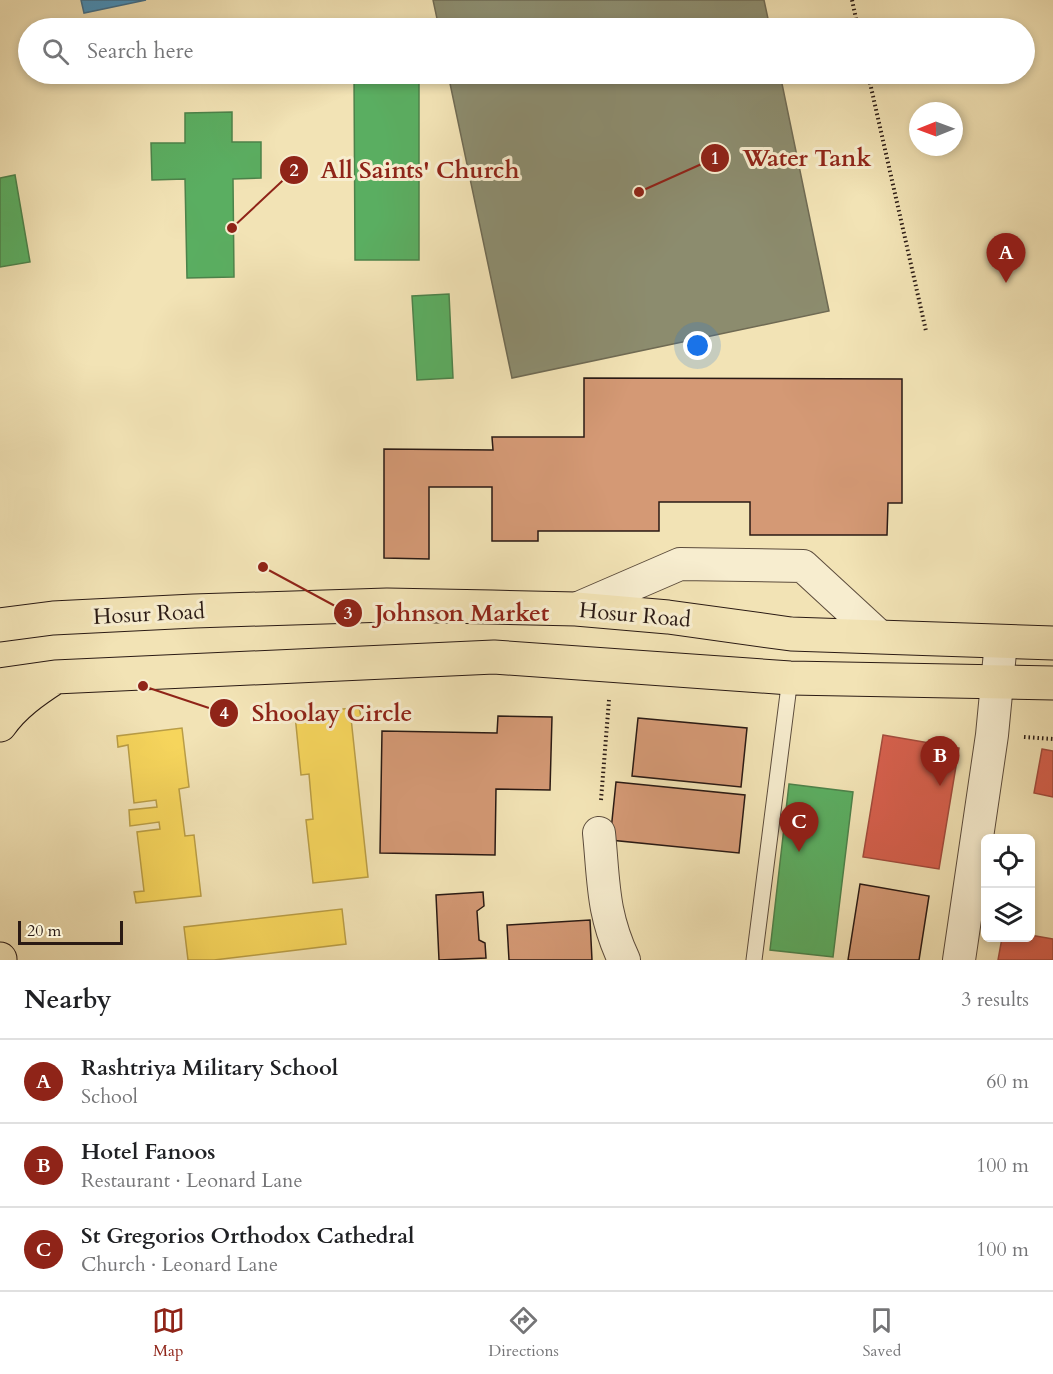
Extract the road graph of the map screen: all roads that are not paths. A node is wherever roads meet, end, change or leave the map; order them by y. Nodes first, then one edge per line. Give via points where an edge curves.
1 (576, 609) junction
2 (0, 625) edge
3 (880, 637) junction
4 (1001, 642) junction
5 (1053, 643) edge
6 (55, 677) junction
7 (790, 678) junction
8 (997, 682) junction
9 (1053, 683) edge
10 (0, 685) edge
11 (0, 725) edge
12 (599, 833) road end
13 (624, 960) edge
14 (754, 960) edge
15 (959, 960) edge

1 - 2 main road, Hosur Road via 342,606 53,618
1 - 3 main road, Hosur Road via 791,634
1 - 3 street via 680,564 803,566
3 - 4 main road, Hosur Road
4 - 5 main road, Hosur Road
4 - 8 street
6 - 7 main road via 494,657
6 - 10 main road
6 - 11 main road via 33,692
7 - 8 main road
7 - 14 lane
8 - 9 main road
8 - 15 street
12 - 13 street via 605,907

